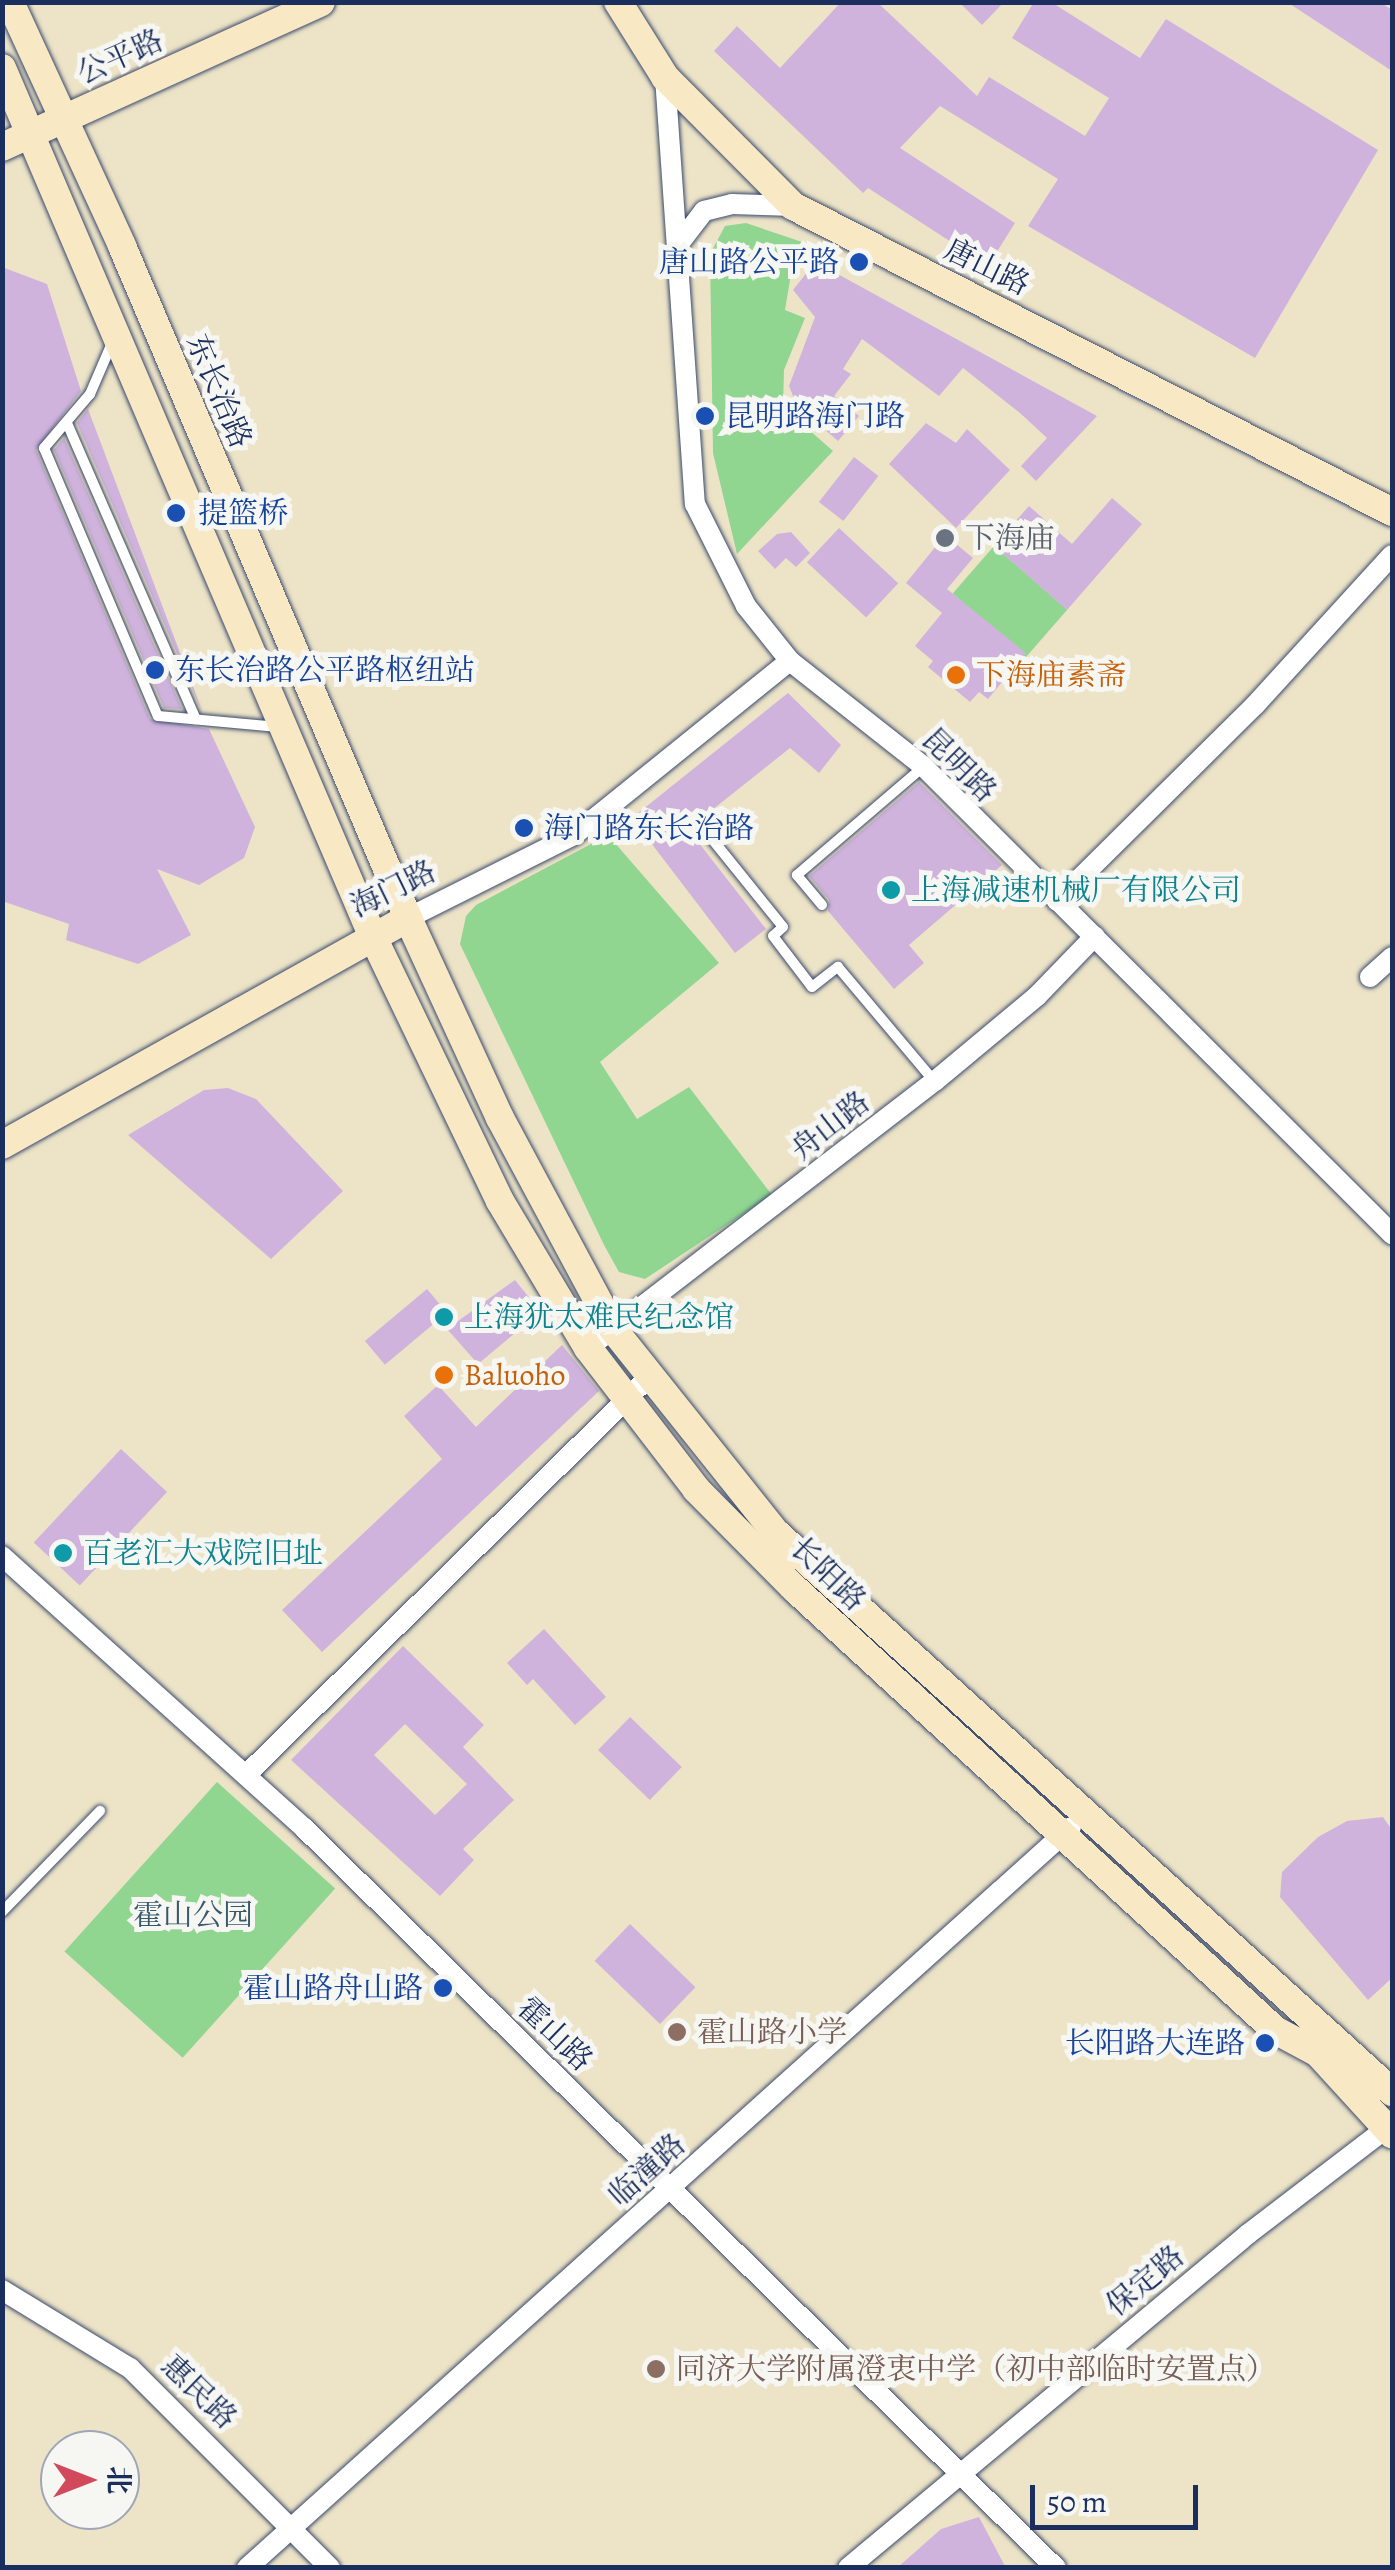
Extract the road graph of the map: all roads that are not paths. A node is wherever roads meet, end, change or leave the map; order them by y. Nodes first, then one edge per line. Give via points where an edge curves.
1 (10, 2) edge
2 (320, 2) edge
3 (618, 2) edge
4 (2, 68) edge
5 (665, 76) junction
6 (63, 118) junction
7 (32, 132) junction
8 (2, 148) edge
9 (793, 206) junction
10 (678, 246) junction
11 (116, 332) junction
12 (67, 423) junction
13 (1392, 512) edge
14 (1392, 555) edge
15 (790, 660) junction
16 (196, 719) junction
17 (284, 727) junction
18 (923, 766) junction
19 (708, 834) dead end
20 (1057, 901) junction
21 (822, 905) dead end
22 (408, 918) junction
23 (372, 935) junction
24 (1095, 936) junction
25 (1392, 957) edge
26 (1370, 977) dead end
27 (935, 1082) junction
28 (2, 1145) edge
29 (1390, 1226) edge
30 (613, 1329) junction
31 (588, 1348) junction
32 (649, 1377) junction
33 (627, 1398) junction
34 (2, 1556) edge
35 (246, 1775) junction
36 (100, 1811) dead end
37 (1076, 1823) junction
38 (2, 1912) edge
39 (1392, 2092) edge
40 (1391, 2129) edge
41 (671, 2189) junction
42 (2, 2290) edge
43 (959, 2474) junction
44 (292, 2527) junction
45 (247, 2568) edge
46 (330, 2568) edge
47 (848, 2568) edge
48 (1056, 2568) edge

1 - 6 main road, 东长治路
2 - 6 main road, 公平路
3 - 5 main road, 唐山路
4 - 7 main road
5 - 9 main road, 唐山路
5 - 10 street, 昆明路
6 - 7 main road, 公平路
6 - 22 main road, 东长治路
7 - 8 main road, 公平路
7 - 11 main road
9 - 10 street via 732,204 704,211
9 - 13 main road, 唐山路
10 - 15 street, 昆明路 via 695,504 720,564
11 - 12 lane via 90,394
11 - 17 main road
12 - 16 lane
12 - 16 lane via 44,448 152,704 158,716
14 - 20 street via 1255,706
15 - 18 street, 昆明路
15 - 22 street, 海门路 via 574,835
16 - 17 lane
17 - 23 main road
18 - 20 street, 昆明路
18 - 21 lane via 797,876
19 - 27 lane via 783,927 773,936 812,987 838,967
20 - 24 street, 昆明路
22 - 23 main road, 海门路
22 - 30 main road, 长阳路 via 500,1118
23 - 28 main road, 海门路
23 - 31 main road, 长阳路 via 500,1201
24 - 27 street, 舟山路 via 1037,996
24 - 29 street, 昆明路
25 - 26 street
27 - 30 street, 舟山路
30 - 31 street, 舟山路
30 - 32 main road, 长阳路
31 - 33 main road, 长阳路
32 - 33 street
32 - 37 main road, 长阳路 via 774,1531
33 - 35 street
33 - 37 main road, 长阳路 via 696,1489 794,1588
34 - 35 street, 霍山路
35 - 41 street, 霍山路
36 - 38 lane
37 - 39 main road, 长阳路
37 - 40 main road, 长阳路 via 1275,2030 1318,2054
37 - 41 street, 临潼路
40 - 43 street, 保定路
41 - 43 street, 霍山路
41 - 44 street, 临潼路
42 - 44 street, 惠民路 via 130,2368
43 - 47 street, 保定路
43 - 48 street, 霍山路
44 - 45 street, 临潼路
44 - 46 street, 惠民路

